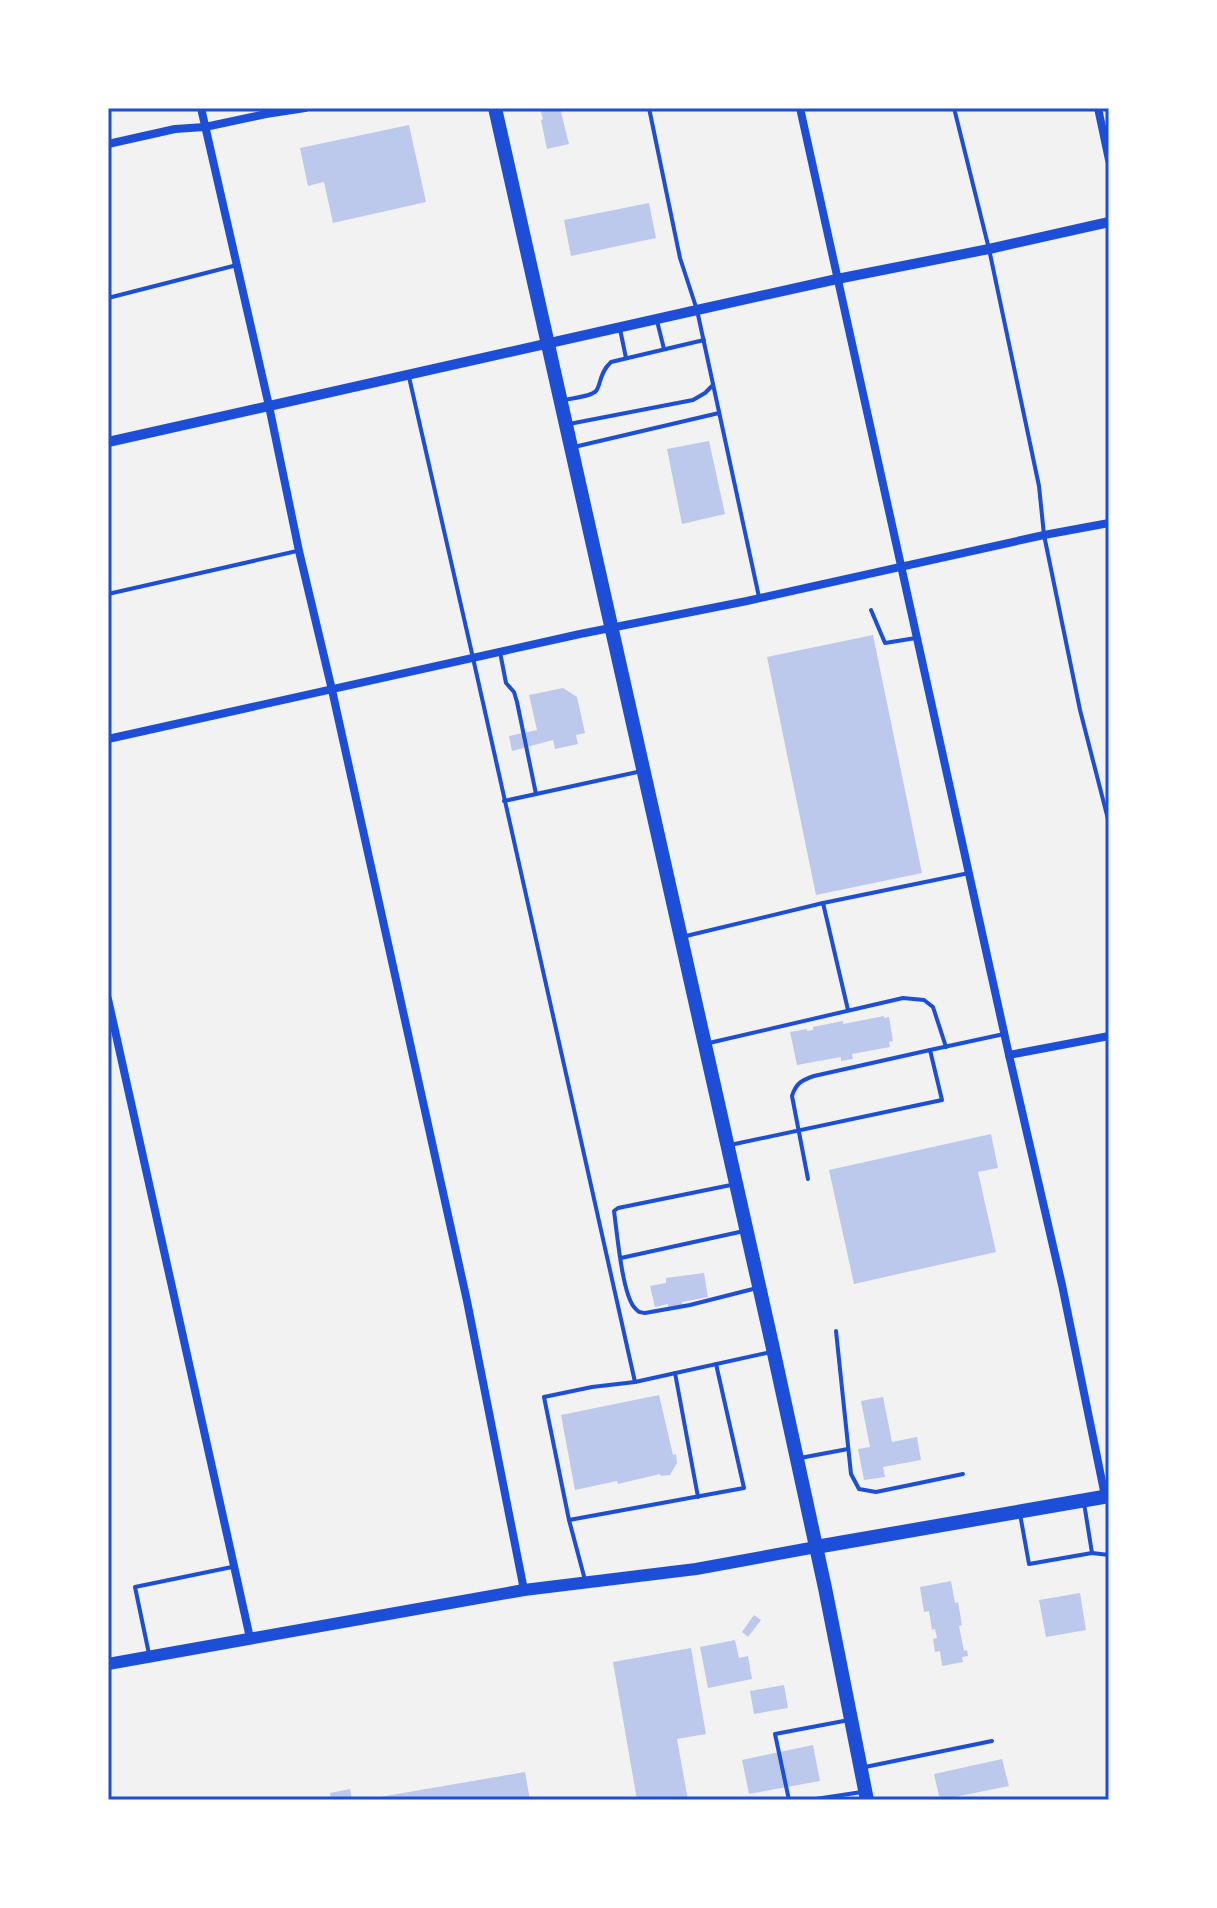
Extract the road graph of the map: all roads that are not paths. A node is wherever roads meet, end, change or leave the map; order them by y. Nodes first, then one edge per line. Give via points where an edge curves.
1 (201, 108) edge
2 (305, 108) edge
3 (495, 108) edge
4 (649, 108) edge
5 (800, 108) edge
6 (954, 108) edge
7 (1098, 108) edge
8 (205, 127) junction
9 (108, 144) edge
10 (1109, 160) edge
11 (1109, 222) edge
12 (989, 249) junction
13 (237, 265) junction
14 (837, 279) junction
15 (108, 298) edge
16 (697, 310) junction
17 (656, 319) junction
18 (619, 327) junction
19 (704, 340) junction
20 (548, 344) junction
21 (664, 349) junction
22 (626, 358) junction
23 (408, 375) junction
24 (713, 385) junction
25 (561, 400) junction
26 (269, 406) junction
27 (719, 413) junction
28 (567, 424) junction
29 (108, 442) edge
30 (572, 447) junction
31 (1109, 523) edge
32 (1044, 535) junction
33 (299, 551) junction
34 (900, 567) junction
35 (108, 594) edge
36 (759, 598) junction
37 (871, 610) dead end
38 (612, 628) junction
39 (916, 638) junction
40 (500, 652) junction
41 (473, 658) junction
42 (332, 690) junction
43 (108, 739) edge
44 (644, 770) junction
45 (536, 794) junction
46 (504, 801) junction
47 (1109, 823) edge
48 (969, 873) junction
49 (823, 903) junction
50 (681, 938) junction
51 (108, 999) edge
52 (848, 1011) junction
53 (1004, 1034) junction
54 (1109, 1036) edge
55 (704, 1044) junction
56 (946, 1047) junction
57 (930, 1050) junction
58 (1009, 1055) junction
59 (798, 1131) junction
60 (727, 1146) junction
61 (808, 1179) dead end
62 (736, 1185) junction
63 (746, 1231) junction
64 (621, 1258) junction
65 (759, 1287) junction
66 (836, 1331) dead end
67 (773, 1351) junction
68 (716, 1364) junction
69 (675, 1373) junction
70 (635, 1382) junction
71 (848, 1449) junction
72 (797, 1459) junction
73 (963, 1474) dead end
74 (1107, 1496) edge
75 (698, 1497) junction
76 (1083, 1500) junction
77 (1019, 1512) junction
78 (569, 1520) junction
79 (816, 1547) junction
80 (1092, 1553) junction
81 (1109, 1555) edge
82 (235, 1567) junction
83 (580, 1583) junction
84 (524, 1590) junction
85 (250, 1638) junction
86 (149, 1656) junction
87 (108, 1664) edge
88 (851, 1720) junction
89 (992, 1741) dead end
90 (860, 1768) junction
91 (866, 1796) edge
92 (789, 1800) edge
93 (809, 1800) edge

1 - 8 street
2 - 8 street
3 - 20 main road
4 - 16 lane via 680,258
5 - 14 street
6 - 12 lane
7 - 10 street
8 - 9 street
8 - 13 street
11 - 12 street
12 - 14 street
12 - 32 lane via 1039,486
13 - 15 lane
13 - 26 street
14 - 16 street
14 - 34 street
16 - 17 street
16 - 19 lane
17 - 18 street
17 - 21 lane
18 - 20 street
18 - 22 lane
19 - 21 lane
19 - 24 lane
20 - 23 street
20 - 25 main road
21 - 22 lane
22 - 25 lane via 605,367 593,393
23 - 26 street
23 - 41 lane
24 - 27 lane
24 - 28 lane via 693,400
25 - 28 main road
26 - 29 street
26 - 33 street
27 - 30 lane
27 - 36 lane
28 - 30 main road
30 - 38 main road
31 - 32 street
32 - 34 street
32 - 47 lane
33 - 35 lane
33 - 42 street
34 - 36 street
34 - 39 street
36 - 38 street
37 - 39 lane via 885,643
38 - 40 street
38 - 44 main road
39 - 48 street
40 - 41 street
40 - 45 lane via 506,683 517,702
41 - 42 street
41 - 46 lane
42 - 43 street
42 - 84 street via 467,1301
44 - 45 lane
44 - 50 main road
45 - 46 lane
46 - 70 lane
48 - 49 lane
48 - 53 street
49 - 50 lane
49 - 52 lane
50 - 55 main road
51 - 82 street
52 - 55 lane
52 - 56 lane via 903,998 924,1000 933,1007
53 - 56 lane
53 - 58 street
54 - 58 street
55 - 60 main road
56 - 57 lane
57 - 59 lane via 801,1081 792,1096
57 - 59 lane via 942,1100
58 - 74 street
59 - 60 lane
59 - 61 lane
60 - 62 main road
62 - 63 main road
62 - 64 lane via 615,1209
63 - 64 lane
63 - 65 main road
64 - 65 lane via 627,1292 639,1312
65 - 67 main road
66 - 71 lane
67 - 68 lane
67 - 72 main road
68 - 69 lane
68 - 75 lane via 744,1488
69 - 70 lane
69 - 75 lane
70 - 78 lane via 544,1397
71 - 72 lane
71 - 73 lane via 859,1489 876,1492
72 - 79 main road
74 - 76 main road
75 - 78 lane
76 - 77 main road
76 - 80 lane
77 - 79 main road
77 - 80 lane via 1029,1564
78 - 83 lane
79 - 83 main road
79 - 88 main road
80 - 81 lane
82 - 85 street
82 - 86 lane via 135,1587
83 - 84 main road
84 - 85 main road
85 - 86 main road
86 - 87 main road
88 - 90 main road
88 - 92 lane via 775,1734
89 - 90 lane
90 - 91 main road
91 - 93 lane

